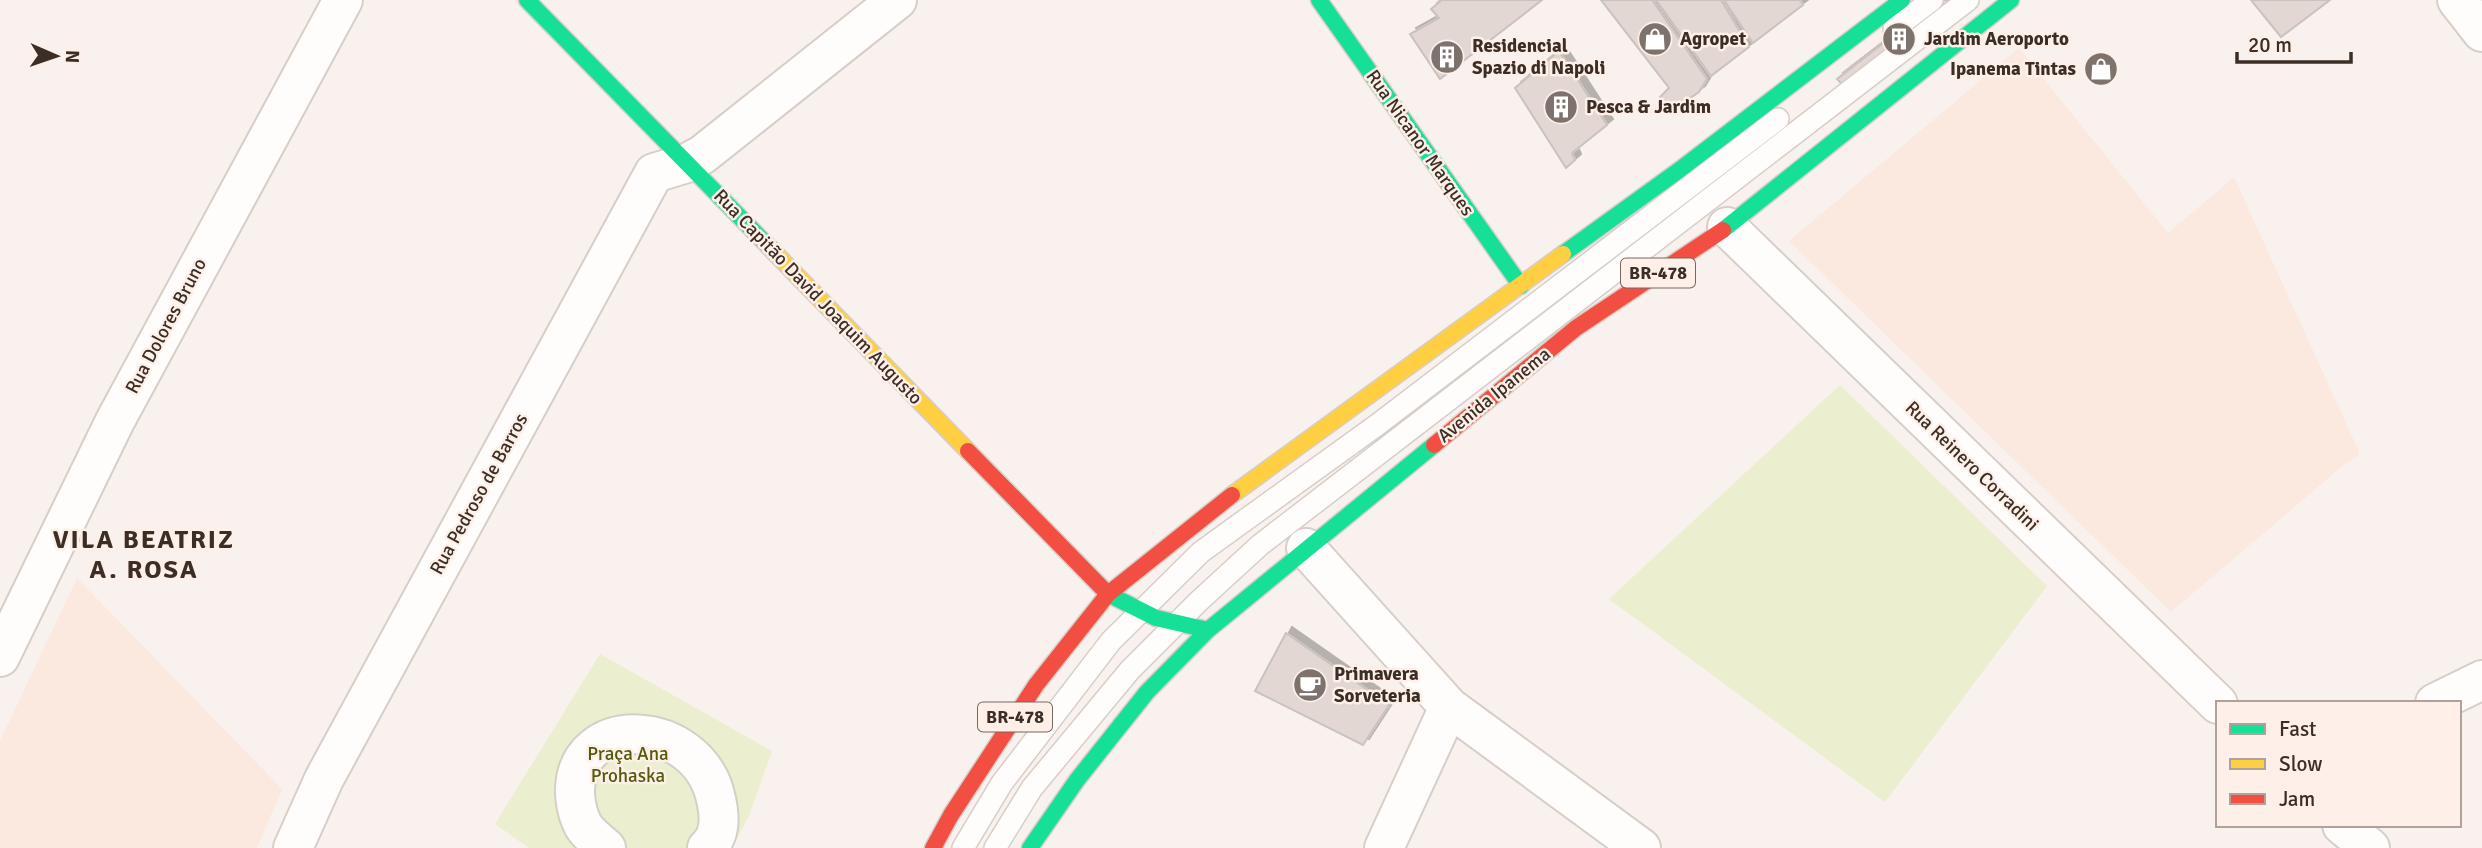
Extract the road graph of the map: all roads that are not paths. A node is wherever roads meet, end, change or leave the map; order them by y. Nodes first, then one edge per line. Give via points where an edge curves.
1 (343, 0) edge
2 (527, 0) edge
3 (897, 0) edge
4 (1319, 0) edge
5 (1902, 0) edge
6 (1932, 0) edge
7 (1968, 0) edge
8 (2011, 0) edge
9 (2456, 0) edge
10 (2482, 32) edge
11 (688, 163) junction
12 (1727, 227) junction
13 (1521, 286) junction
14 (1306, 548) junction
15 (1108, 594) junction
16 (1139, 614) junction
17 (1175, 625) junction
18 (1208, 630) junction
19 (0, 657) edge
20 (2482, 680) edge
21 (2439, 701) edge
22 (2216, 702) edge
23 (1449, 707) junction
24 (2344, 827) edge
25 (719, 845) edge
26 (293, 848) edge
27 (606, 848) edge
28 (933, 848) edge
29 (962, 848) edge
30 (995, 848) edge
31 (1030, 848) edge
32 (1384, 848) edge
33 (1641, 848) edge
34 (2370, 848) edge

1 - 19 street, Rua Dolores Bruno via 115,421
2 - 11 main road, Rua Capitão David Joaquim Augusto
3 - 11 street, Rua Pedroso de Barros
4 - 13 main road, Rua Nicanor Marques
5 - 13 main road, BR-478
6 - 16 lane via 1388,417 1201,552
7 - 17 lane via 1260,545
8 - 12 main road, Avenida Ipanema / BR-478
9 - 10 street
11 - 15 main road, Rua Capitão David Joaquim Augusto
11 - 26 street, Rua Pedroso de Barros via 654,173 324,779
12 - 14 main road, Avenida Ipanema / BR-478 via 1576,328
12 - 22 street, Rua Reinero Corradini
13 - 15 main road, BR-478 via 1226,500
14 - 18 main road, Avenida Ipanema / BR-478
14 - 23 street
15 - 16 main road, Rua Capitão David Joaquim Augusto
15 - 28 main road, BR-478 via 1036,685
16 - 17 main road, Rua Capitão David Joaquim Augusto
16 - 29 lane via 1111,641 1002,783
17 - 18 main road, Rua Capitão David Joaquim Augusto
17 - 30 lane via 1130,670 1032,788
18 - 31 main road, Avenida Ipanema / BR-478 via 1147,692
20 - 21 street
23 - 32 street
23 - 33 street
24 - 34 street
25 - 27 street via 713,783 698,760 654,735 629,734 594,747 575,782 576,808 584,828

